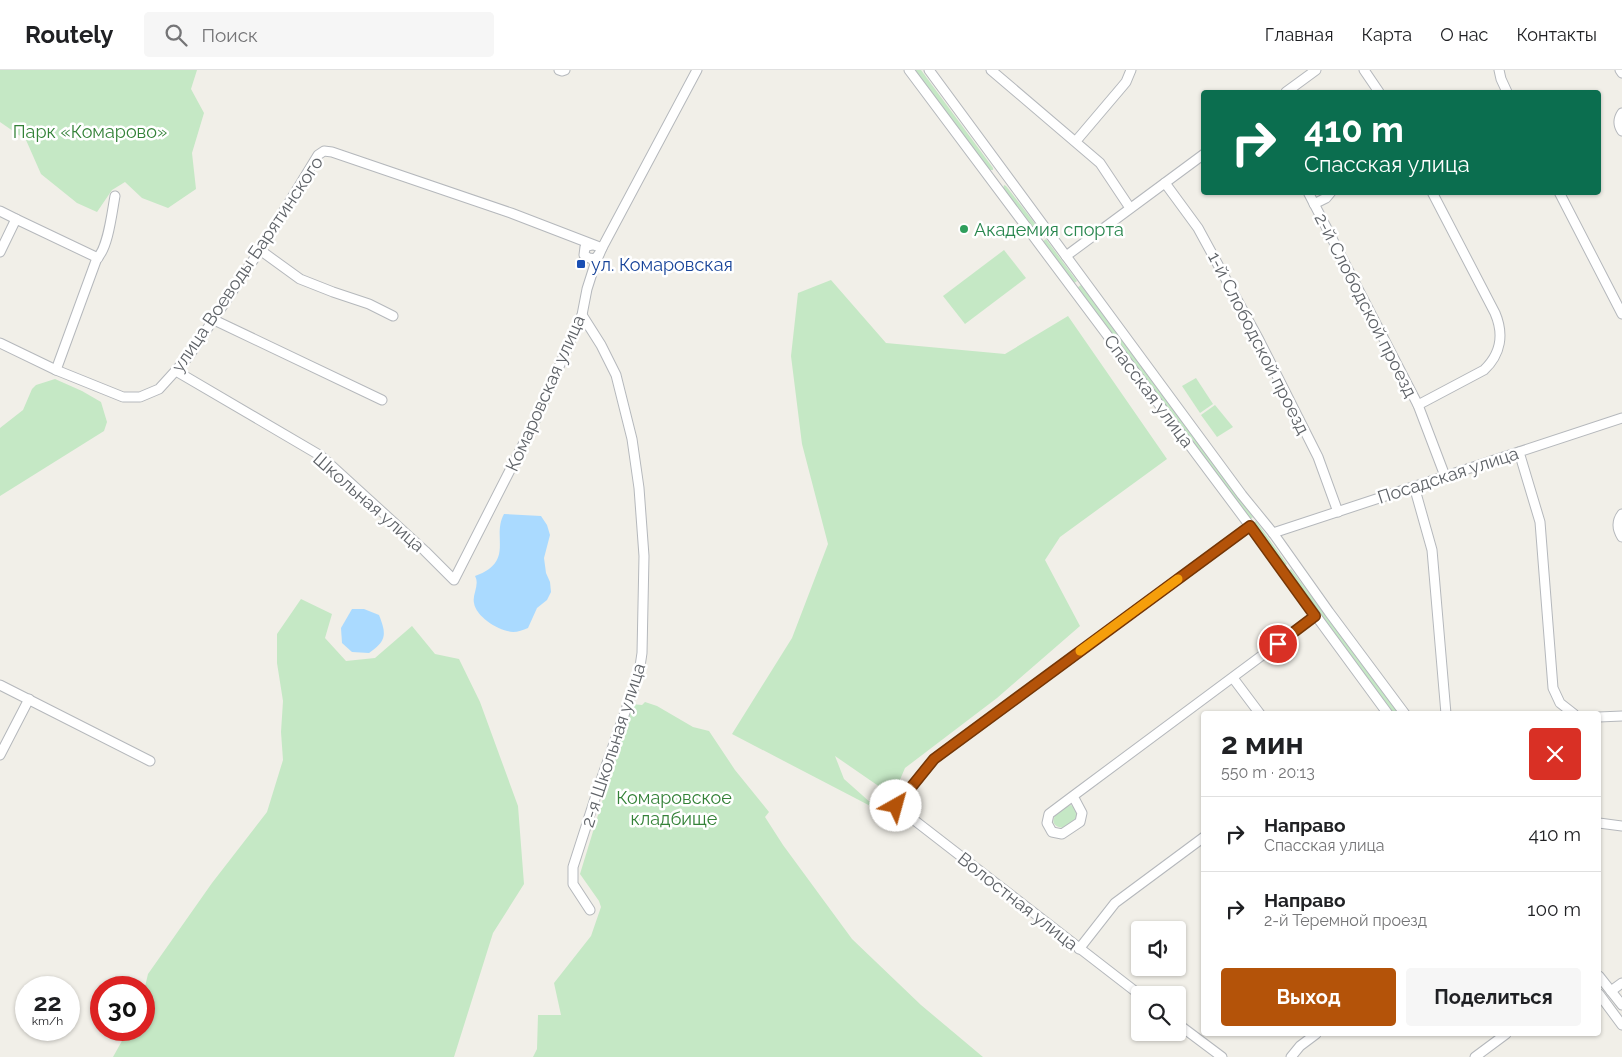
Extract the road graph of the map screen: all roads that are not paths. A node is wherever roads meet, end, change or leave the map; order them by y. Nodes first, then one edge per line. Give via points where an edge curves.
1 (559, 70) edge
2 (565, 70) edge
3 (697, 70) edge
4 (909, 70) edge
5 (928, 70) edge
6 (991, 70) edge
7 (1131, 70) edge
8 (1316, 70) edge
9 (1364, 70) edge
10 (1500, 70) edge
11 (1289, 90) edge
12 (1378, 90) edge
13 (1506, 90) edge
14 (1622, 113) edge
15 (1622, 131) edge
16 (1076, 142) junction
17 (1201, 156) edge
18 (1007, 176) junction
19 (1165, 183) junction
20 (995, 184) junction
21 (1310, 195) edge
22 (1328, 195) edge
23 (1434, 195) edge
24 (1561, 195) edge
25 (114, 196) dead end
26 (1314, 204) junction
27 (1130, 208) junction
28 (0, 211) edge
29 (16, 219) junction
30 (593, 245) junction
31 (601, 249) junction
32 (260, 250) junction
33 (0, 252) edge
34 (1066, 256) junction
35 (98, 258) junction
36 (1622, 314) edge
37 (582, 315) junction
38 (393, 316) dead end
39 (212, 319) junction
40 (0, 343) edge
41 (56, 370) junction
42 (176, 372) junction
43 (382, 400) dead end
44 (1418, 405) junction
45 (1622, 418) edge
46 (1519, 452) junction
47 (1445, 476) junction
48 (1414, 486) junction
49 (1338, 512) junction
50 (1622, 514) edge
51 (1250, 526) junction
52 (1273, 533) junction
53 (1622, 537) edge
54 (454, 580) joint
55 (1315, 616) junction
56 (1233, 678) junction
57 (0, 685) edge
58 (28, 700) junction
59 (1258, 711) edge
60 (1386, 711) edge
61 (1403, 711) edge
62 (1446, 711) edge
63 (1570, 711) edge
64 (1622, 716) edge
65 (1601, 717) edge
66 (0, 755) edge
67 (150, 761) dead end
68 (1073, 796) junction
69 (1601, 823) edge
70 (1622, 826) edge
71 (1201, 839) edge
72 (590, 910) dead end
73 (1079, 950) junction
74 (1601, 978) edge
75 (1622, 983) edge
76 (1131, 988) edge
77 (1611, 991) junction
78 (1601, 997) edge
79 (1622, 1005) edge
80 (1622, 1024) edge
81 (1186, 1030) edge
82 (1313, 1036) edge
83 (1503, 1036) edge
84 (1222, 1057) edge
85 (1291, 1057) edge
86 (1475, 1057) edge

1 - 2 street
3 - 31 street, Комаровская улица
4 - 20 street, Спасская улица
5 - 18 street, Спасская улица
6 - 16 street
7 - 16 street via 1122,88
8 - 11 street
9 - 12 street
10 - 13 street
14 - 15 street via 1618,124
16 - 27 street via 1100,163
17 - 19 street
18 - 20 street
18 - 34 street, Спасская улица
19 - 27 street
19 - 49 street, 1-й Слободской проезд via 1198,228 1259,340 1318,457
20 - 51 street, Спасская улица
21 - 26 street, 2-й Слободской проезд
22 - 26 street, 2-й Слободской проезд
23 - 44 street, 2-й Слободской проезд via 1494,313 1501,336 1494,358 1484,370
24 - 36 street
25 - 35 street via 108,231
26 - 44 street, 2-й Слободской проезд
27 - 34 street
28 - 29 street
29 - 33 street
29 - 35 street
30 - 31 street, улица Воеводы Барятинского
30 - 31 street via 585,246 584,255 595,259
30 - 32 street, улица Воеводы Барятинского via 511,213 324,151 318,155
31 - 37 street, Комаровская улица
32 - 38 street via 300,279 370,304
32 - 39 street, улица Воеводы Барятинского
34 - 52 street, Спасская улица
35 - 41 street
37 - 54 street, Комаровская улица via 534,423
37 - 72 street, 2-я Школьная улица via 601,345 621,393 639,488 644,556 639,673 573,867 573,884
39 - 42 street, улица Воеводы Барятинского
39 - 43 street
40 - 41 street
41 - 42 street, улица Воеводы Барятинского via 123,396 140,396 159,389
42 - 54 street, Школьная улица via 321,456
44 - 47 street, 2-й Слободской проезд
45 - 46 street, Посадская улица
46 - 47 street, Посадская улица
46 - 63 street via 1540,522 1553,688 1560,702
47 - 48 street, Посадская улица
48 - 49 street, Посадская улица
48 - 62 street via 1432,550
49 - 52 street, Посадская улица
50 - 53 street via 1617,523
51 - 55 street, Спасская улица
51 - 73 street, Волостная улица via 934,759 896,806
52 - 61 street, Спасская улица
55 - 56 street
55 - 60 street, Спасская улица
56 - 59 street
56 - 68 street
57 - 58 street
58 - 66 street
58 - 67 street
64 - 65 street
68 - 68 street via 1082,813 1080,822 1062,834 1052,832 1047,823 1049,814
69 - 70 street
71 - 73 street via 1115,903
73 - 76 street, Волостная улица
74 - 77 street
75 - 77 street
77 - 79 street
78 - 80 street
81 - 84 street
82 - 85 street
83 - 86 street

